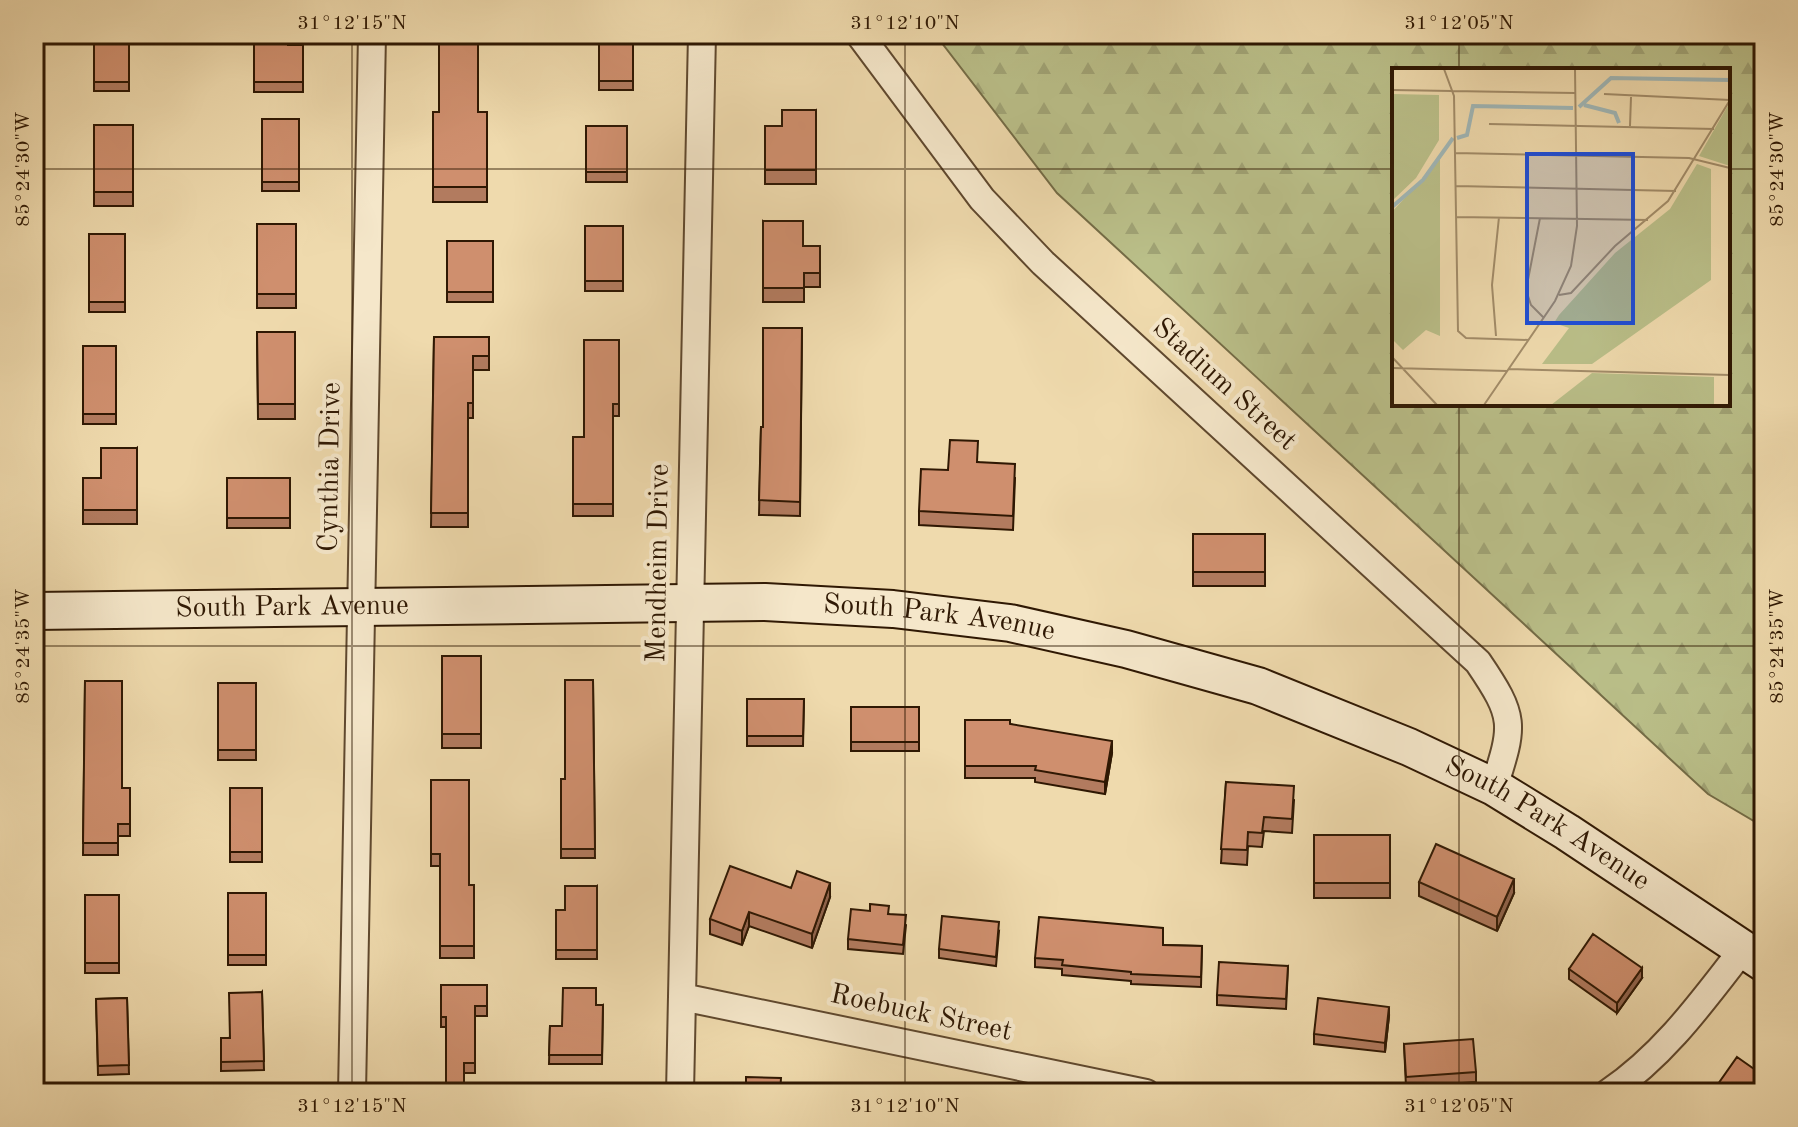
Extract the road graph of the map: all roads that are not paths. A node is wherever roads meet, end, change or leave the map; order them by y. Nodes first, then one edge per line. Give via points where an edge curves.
1 (372, 34) edge
2 (702, 34) edge
3 (859, 34) edge
4 (691, 602) junction
5 (360, 606) junction
6 (34, 611) edge
7 (1494, 787) junction
8 (1754, 956) edge
9 (682, 997) junction
10 (352, 1093) edge
11 (680, 1093) edge
12 (1146, 1093) edge
13 (1608, 1093) edge

1 - 5 street, Cynthia Drive
2 - 4 street, Mendheim Drive
3 - 7 street, Stadium Street via 982,199 1043,263 1478,662 1492,683 1510,734
4 - 5 street, South Park Avenue
4 - 7 street, South Park Avenue via 893,609 1010,623 1084,639 1258,686
4 - 9 street, Mendheim Drive
5 - 6 street, South Park Avenue
5 - 10 street, Cynthia Drive
7 - 8 street, South Park Avenue
8 - 13 street via 1647,1063
9 - 11 street, Mendheim Drive
9 - 12 street, Roebuck Street

